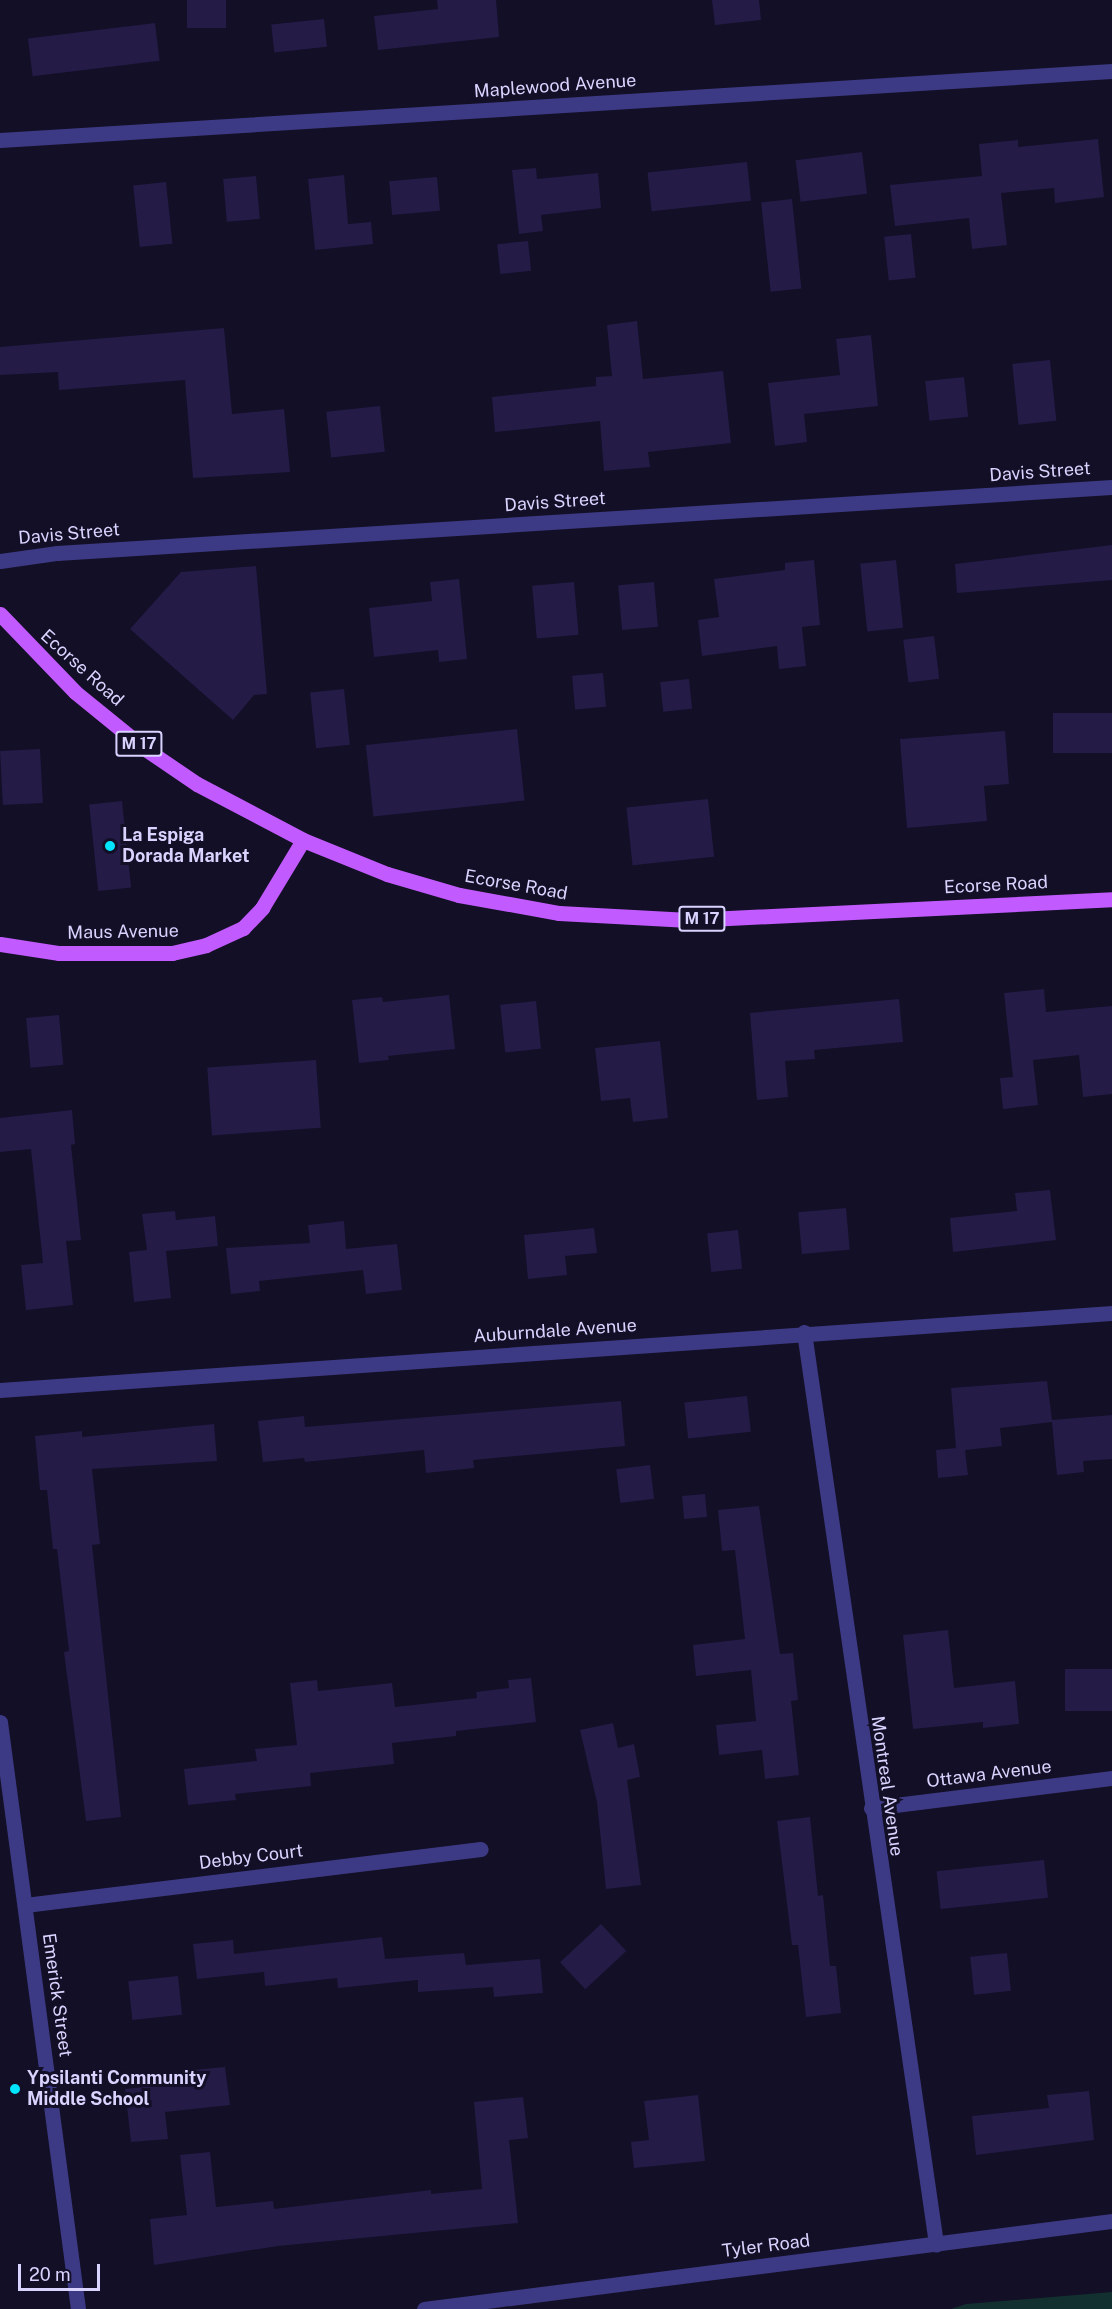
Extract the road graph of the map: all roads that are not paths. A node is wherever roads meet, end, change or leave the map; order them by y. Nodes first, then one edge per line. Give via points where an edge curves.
1 (1112, 71) edge
2 (0, 140) edge
3 (1112, 487) edge
4 (0, 561) edge
5 (0, 614) edge
6 (303, 840) junction
7 (1112, 899) edge
8 (0, 944) edge
9 (1112, 1314) edge
10 (804, 1332) junction
11 (0, 1390) edge
12 (0, 1722) edge
13 (1112, 1778) edge
14 (871, 1808) junction
15 (481, 1849) dead end
16 (25, 1905) junction
17 (1112, 2221) edge
18 (936, 2244) junction
19 (78, 2309) edge
20 (424, 2309) edge

1 - 2 street, Maplewood Avenue
3 - 4 street, Davis Street via 189,544
5 - 6 main road, Ecorse Road / M 17 via 75,692 144,748 235,806
6 - 7 main road, Ecorse Road / M 17 via 387,874 478,900 613,918 689,920
6 - 8 main road, Maus Avenue via 262,908 243,928 206,945 172,953 59,953
9 - 10 street, Auburndale Avenue
10 - 11 street, Auburndale Avenue
10 - 14 street, Montreal Avenue
12 - 16 street, Emerick Street
13 - 14 street, Ottawa Avenue
14 - 18 street, Montreal Avenue
15 - 16 street, Debby Court
16 - 19 street, Emerick Street
17 - 18 street, Tyler Road
18 - 20 street, Tyler Road

